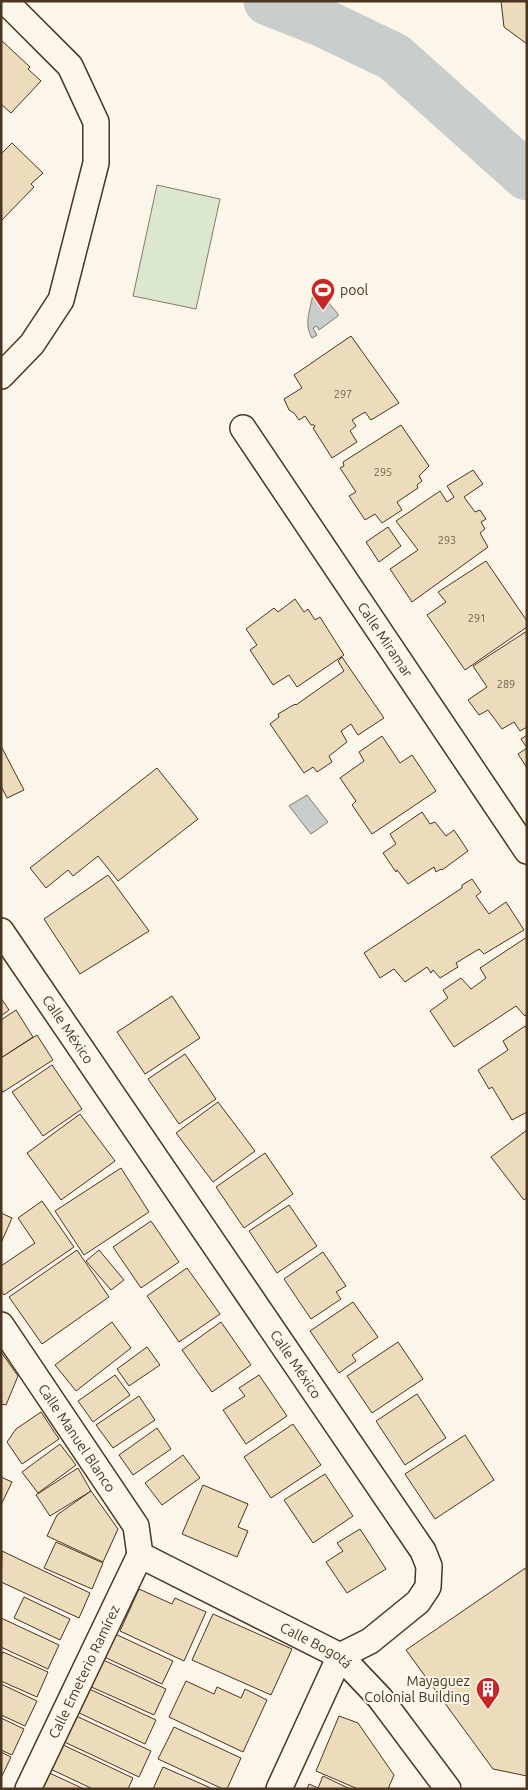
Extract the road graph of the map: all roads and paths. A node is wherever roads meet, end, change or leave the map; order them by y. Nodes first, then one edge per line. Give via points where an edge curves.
1 (5, 1) edge
2 (1, 376) edge
3 (243, 428) dead end
4 (527, 851) edge
5 (1, 930) edge
6 (1, 1325) edge
7 (140, 1556) junction
8 (340, 1656) junction
9 (28, 1789) edge
10 (279, 1789) edge
11 (448, 1789) edge

1 - 2 street via 70,66 96,122 96,163 61,300 32,344
3 - 4 street, Calle Miramar
5 - 8 street, Calle México via 423,1551 429,1566 428,1587 418,1602 370,1641
6 - 7 street, Calle Manuel Blanco via 136,1526
7 - 8 street, Calle Bogotá
7 - 9 street, Calle Emeterio Ramírez
8 - 10 street
8 - 11 street, Calle Bogotá via 380,1698

